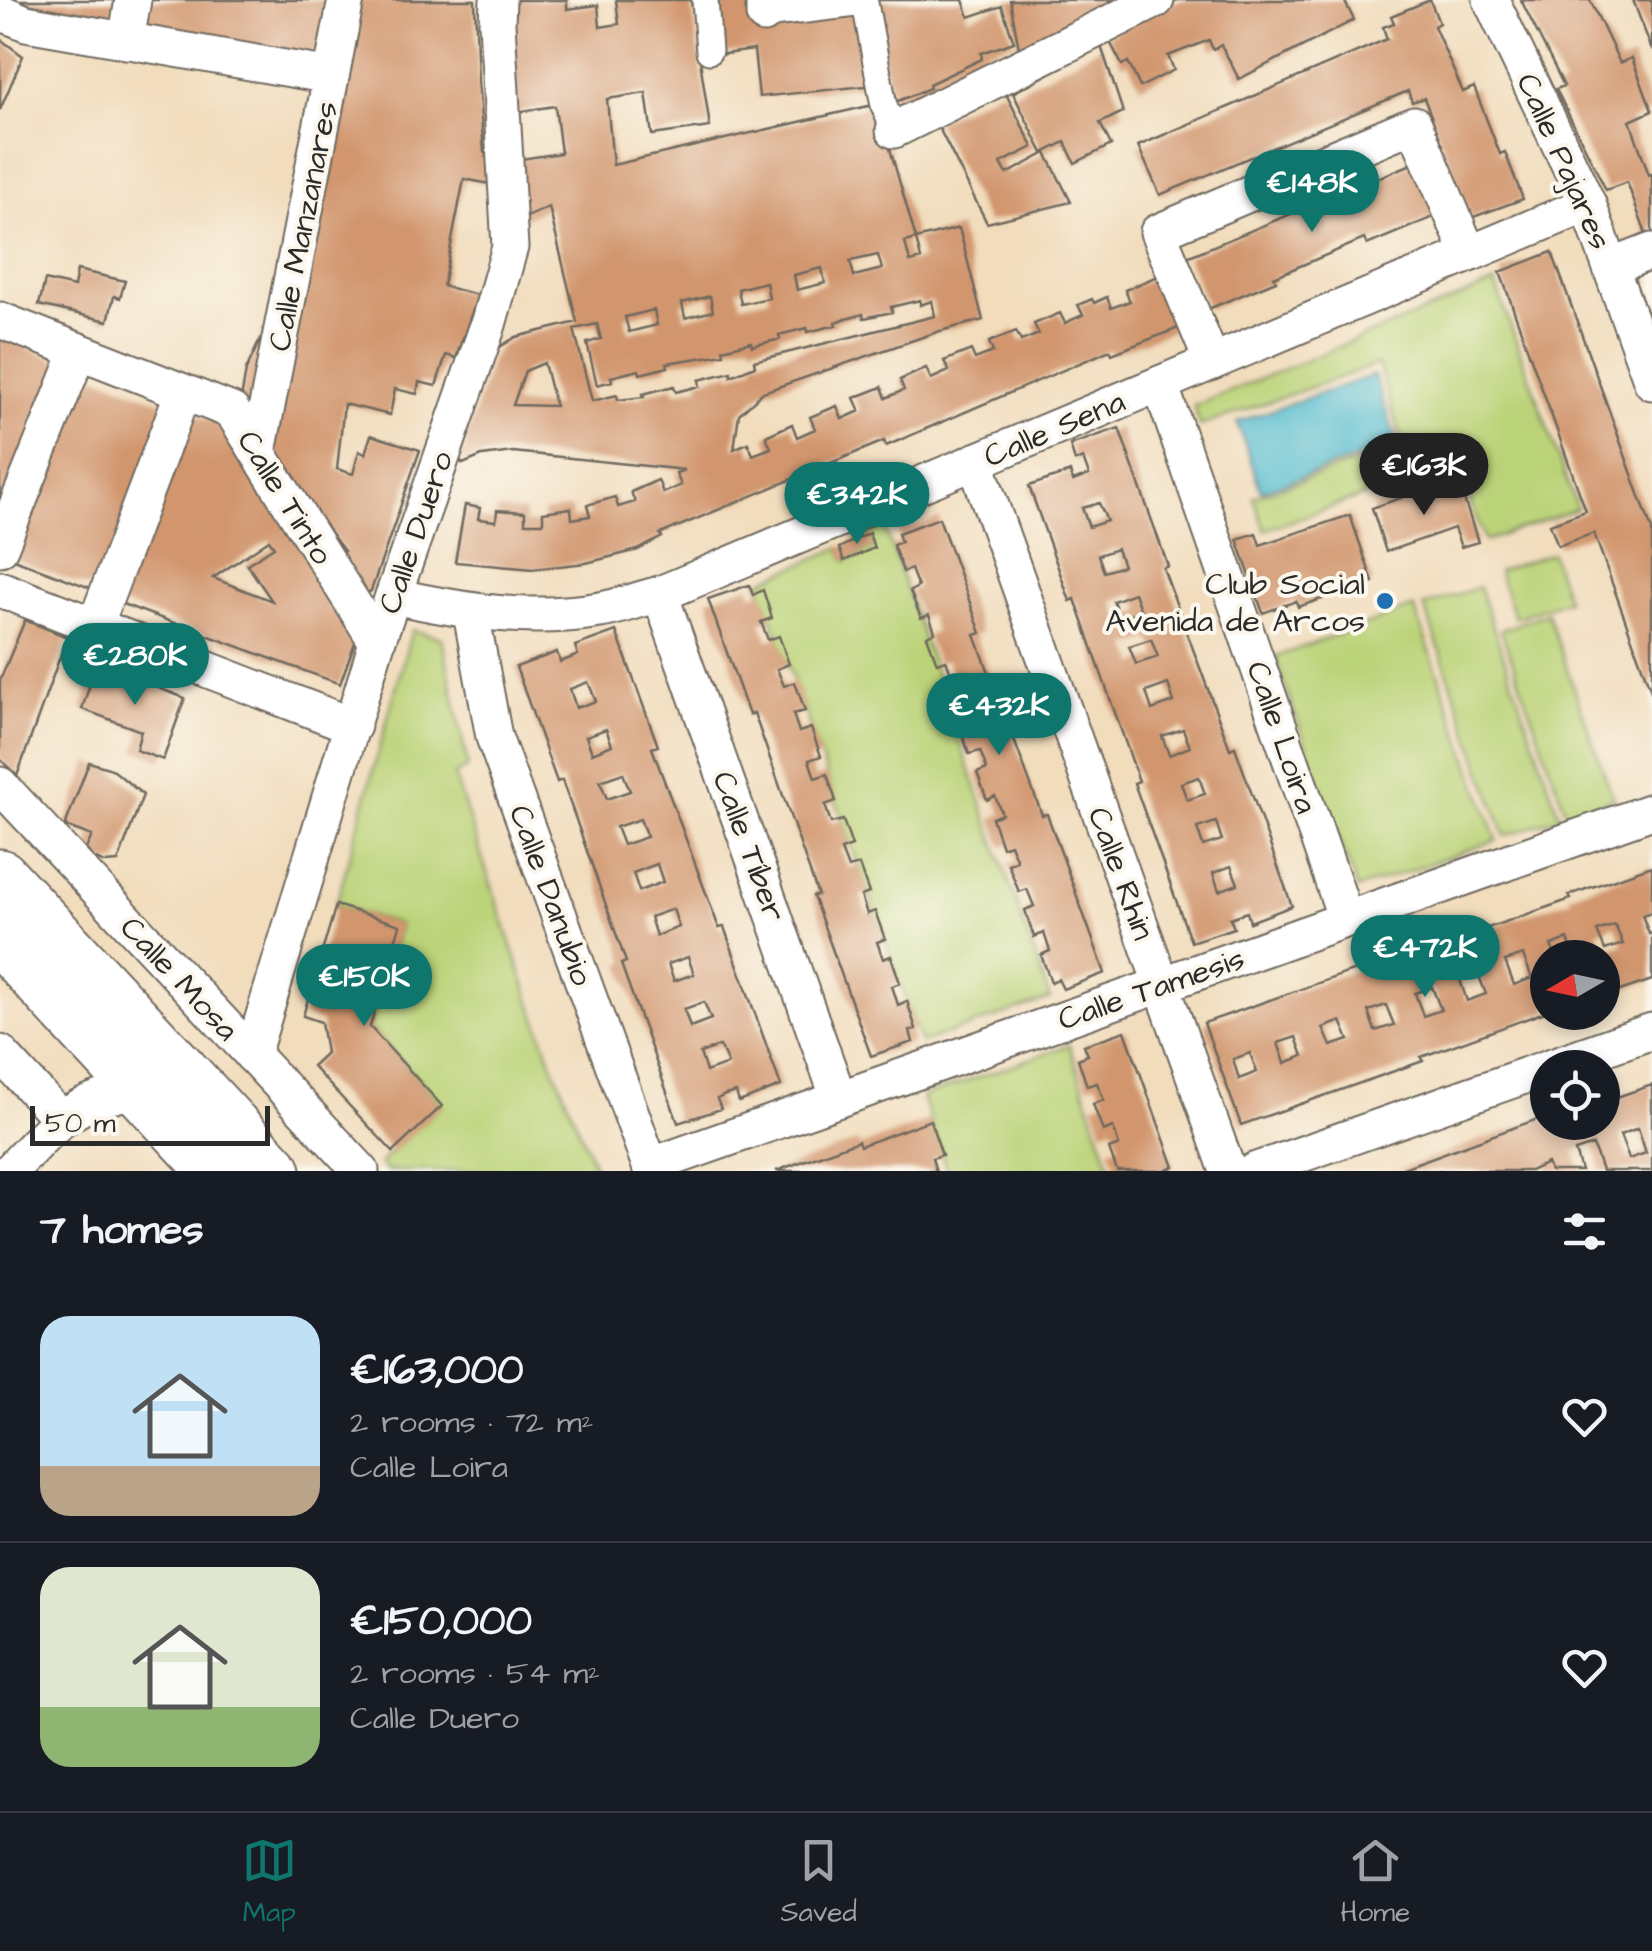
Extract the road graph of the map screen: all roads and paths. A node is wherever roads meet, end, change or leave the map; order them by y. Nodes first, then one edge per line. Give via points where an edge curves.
1 (133, 0) edge
2 (346, 0) edge
3 (498, 0) edge
4 (705, 0) edge
5 (1156, 0) edge
6 (1491, 0) edge
7 (764, 7) edge
8 (0, 12) edge
9 (126, 41) junction
10 (709, 50) dead end
11 (331, 76) junction
12 (894, 130) joint
13 (1588, 204) junction
14 (1652, 252) edge
15 (1469, 254) junction
16 (1611, 267) junction
17 (0, 320) edge
18 (79, 350) junction
19 (1212, 362) junction
20 (1652, 382) edge
21 (1160, 384) junction
22 (184, 392) junction
23 (258, 452) junction
24 (975, 461) junction
25 (0, 548) edge
26 (0, 590) edge
27 (660, 594) junction
28 (394, 596) junction
29 (471, 613) junction
30 (95, 626) junction
31 (377, 642) junction
32 (353, 726) junction
33 (0, 785) edge
34 (1652, 811) edge
35 (0, 876) edge
36 (1346, 919) junction
37 (0, 937) edge
38 (1162, 985) junction
39 (1652, 1031) edge
40 (0, 1053) edge
41 (252, 1056) junction
42 (140, 1089) junction
43 (839, 1099) junction
44 (60, 1118) junction
45 (651, 1168) edge
46 (10, 1171) edge
47 (217, 1171) edge
48 (274, 1171) edge
49 (361, 1171) edge
50 (1228, 1171) edge
51 (1254, 1171) edge

1 - 9 street
2 - 11 street, Calle Manzanares
3 - 28 street, Calle Duero via 510,246
4 - 10 street
5 - 12 street
6 - 13 street, Calle Pajares
7 - 12 street via 865,3
8 - 9 street
9 - 11 street
11 - 23 street, Calle Manzanares
13 - 15 street, Calle Sena
13 - 16 street, Calle Pajares
14 - 16 street
15 - 19 street, Calle Sena
15 - 19 street via 1414,124 1158,232
16 - 20 street, Calle Pajares
17 - 18 street, Calle Tinto
18 - 22 street, Calle Tinto
18 - 25 street
19 - 21 street, Calle Sena
21 - 24 street, Calle Sena
21 - 36 street, Calle Loira
22 - 23 street, Calle Tinto via 232,410
22 - 30 street
23 - 31 street, Calle Tinto
24 - 27 street, Calle Sena
24 - 38 street, Calle Rhin
26 - 30 street
27 - 29 street, Calle Sena via 602,610
27 - 43 street, Calle Tíber
28 - 29 street, Calle Sena
28 - 31 street, Calle Duero
29 - 45 street, Calle Danubio via 494,737
30 - 32 street
31 - 32 street, Calle Duero
32 - 41 street, Calle Duero
33 - 41 street, Calle Mosa
34 - 36 street, Calle Tamesis
35 - 48 main road
36 - 38 street, Calle Tamesis
37 - 42 main road
38 - 43 street, Calle Tamesis
38 - 50 street, Calle Rhin
39 - 51 street
40 - 44 street
41 - 49 street, Calle Mosa
42 - 44 street via 100,1096
42 - 47 main road
43 - 45 street, Calle Tamesis
44 - 46 street

